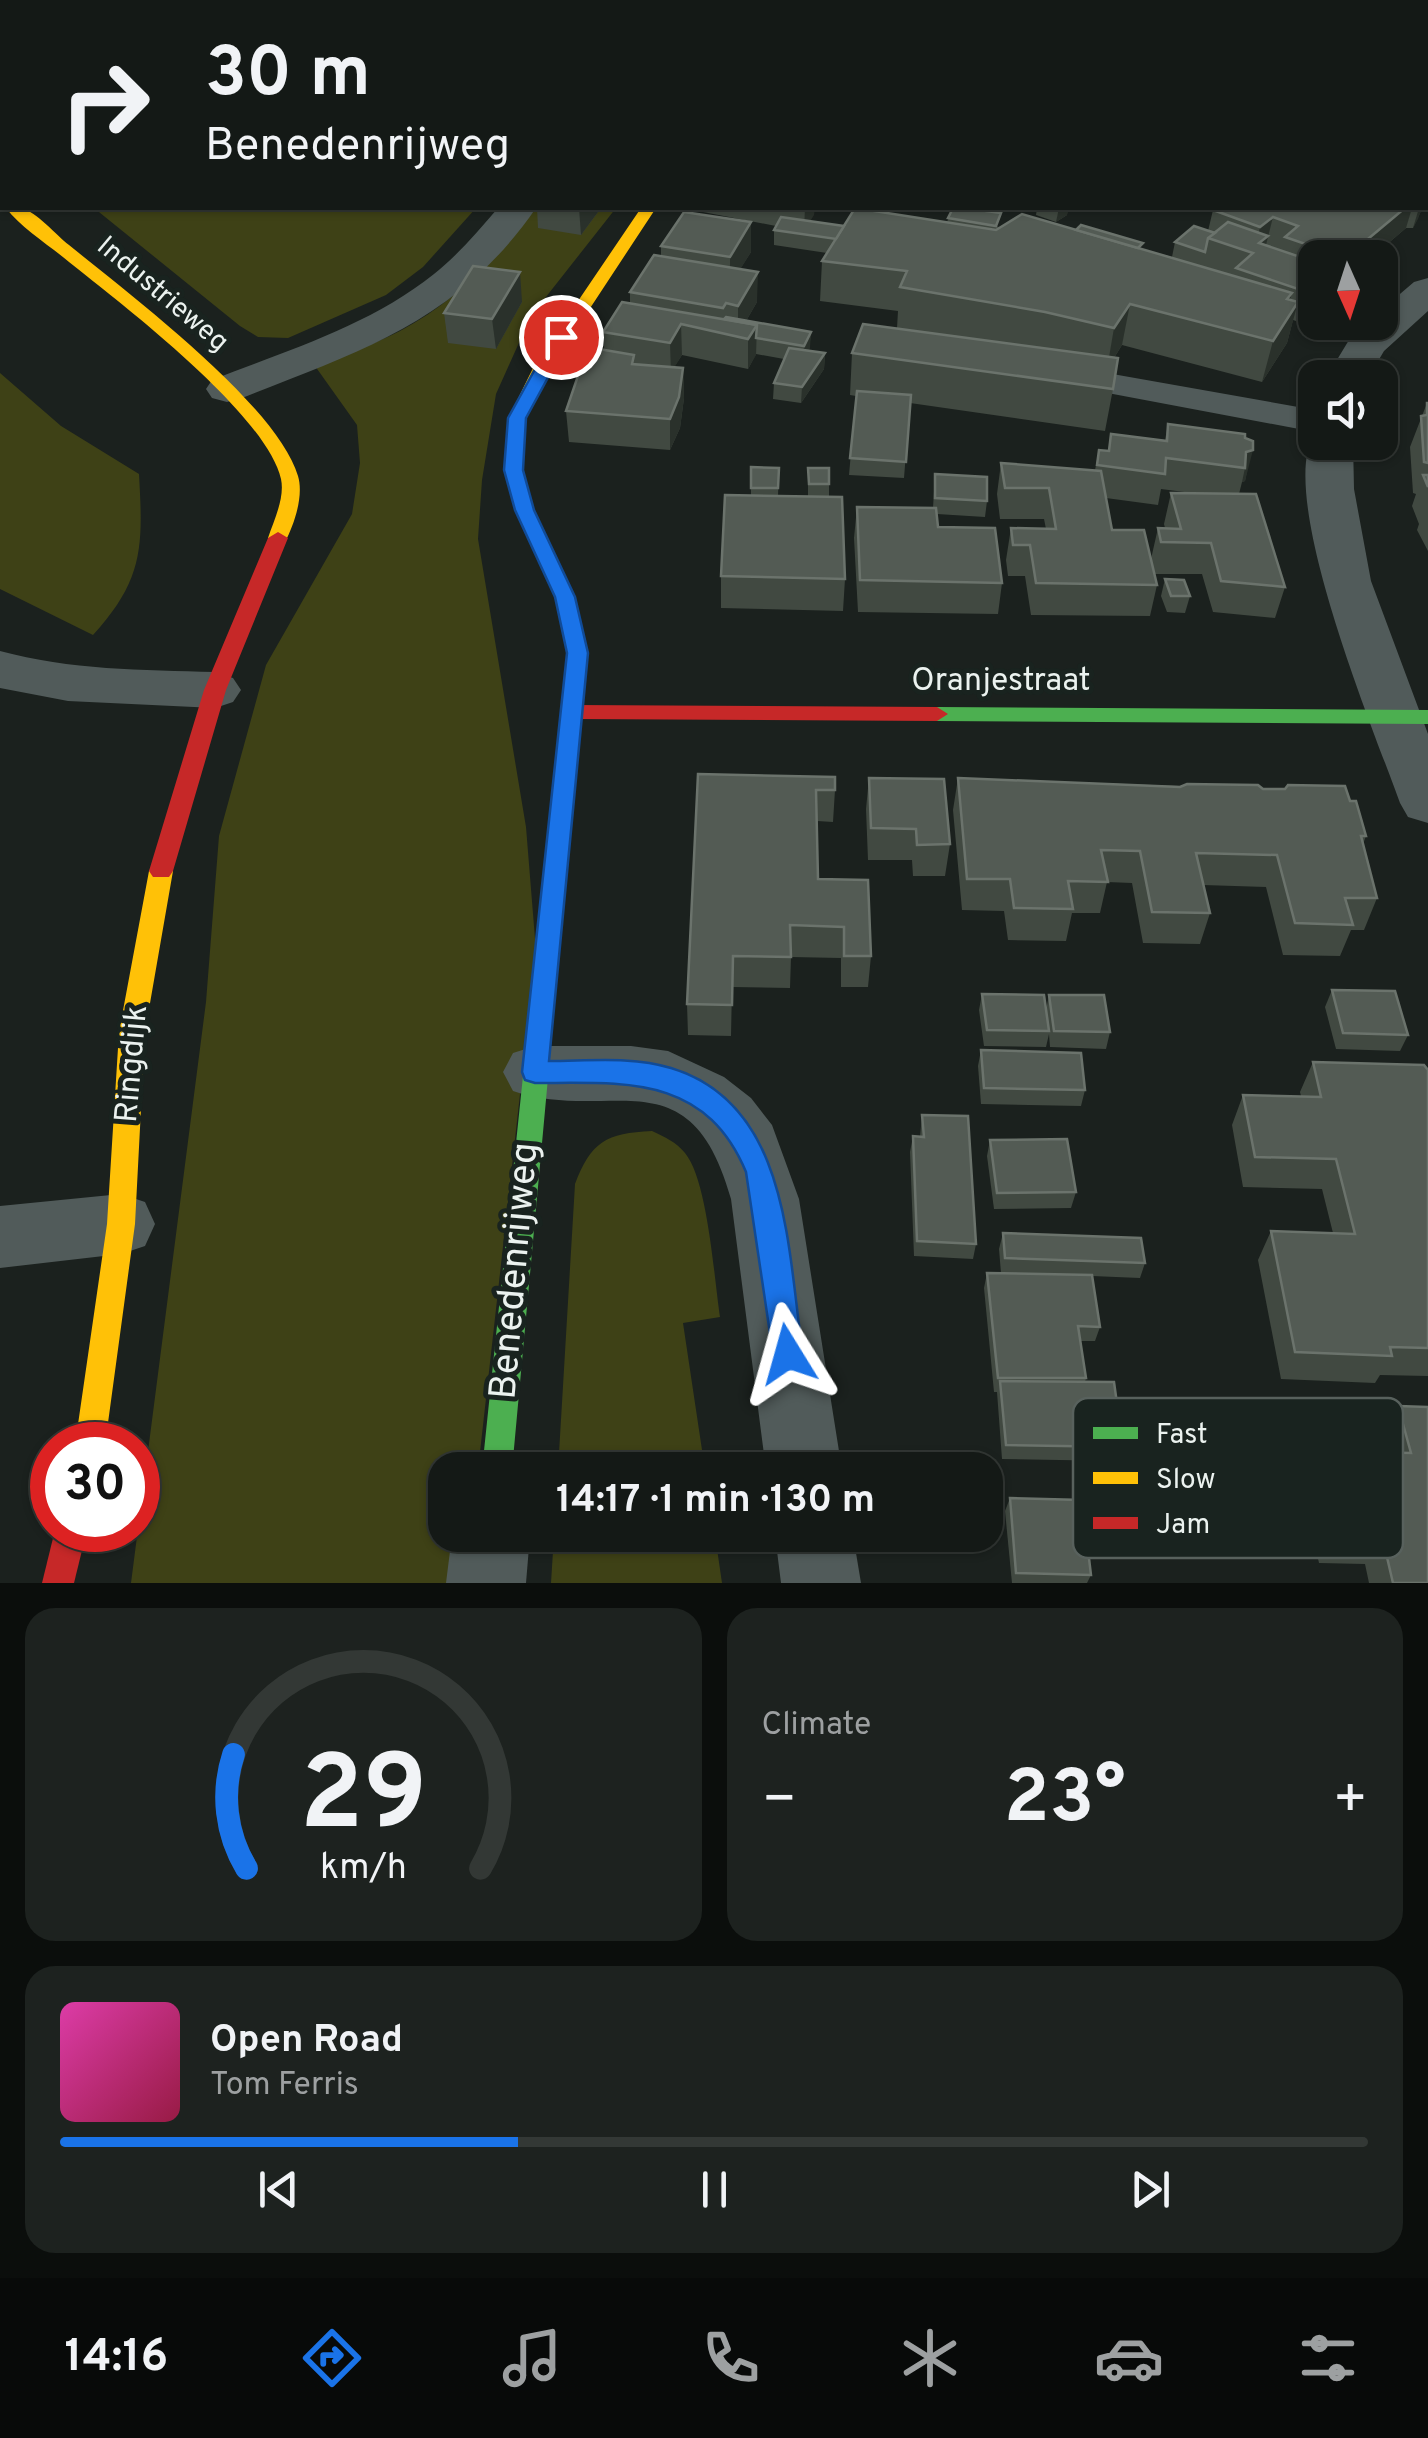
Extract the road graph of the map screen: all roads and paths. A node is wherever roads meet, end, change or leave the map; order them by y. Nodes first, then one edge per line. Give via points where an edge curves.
1 (15, 210) edge
2 (515, 210) edge
3 (647, 210) edge
4 (1428, 290) edge
5 (1358, 360) edge
6 (1028, 370) edge
7 (227, 388) junction
8 (1298, 418) edge
9 (1329, 460) edge
10 (0, 668) edge
11 (214, 690) junction
12 (573, 712) junction
13 (1413, 717) edge
14 (1428, 803) edge
15 (535, 1072) junction
16 (121, 1224) junction
17 (0, 1237) edge
18 (93, 1422) edge
19 (499, 1452) edge
20 (801, 1452) edge
21 (66, 1552) edge
22 (489, 1552) edge
23 (816, 1552) edge
24 (58, 1583) edge
25 (486, 1583) edge
26 (820, 1583) edge

1 - 7 street, Industrieweg
2 - 7 street via 446,284 390,320
3 - 12 street, Benedenrijweg via 553,350 517,418 514,470 524,510 565,597 578,653
4 - 5 street
6 - 8 lane
7 - 11 street, Ringdijk via 272,439 290,477 289,505
9 - 13 street via 1344,582
10 - 11 street via 8,675 65,682
11 - 16 street, Ringdijk via 165,846 132,1032
12 - 13 street, Oranjestraat
12 - 15 street, Benedenrijweg
13 - 14 street
15 - 19 street, Benedenrijweg
15 - 20 street via 668,1078 702,1096 749,1146 766,1199
16 - 17 street
16 - 18 street, Ringdijk
21 - 24 street
22 - 25 street
23 - 26 street

